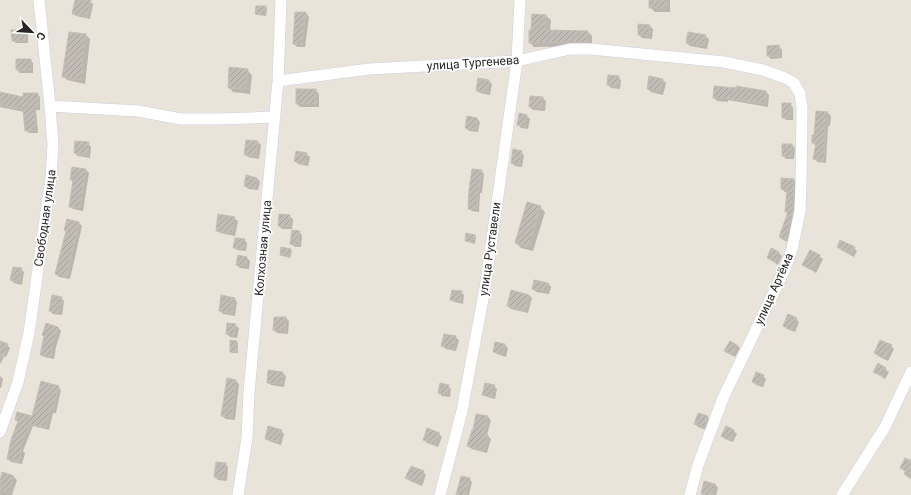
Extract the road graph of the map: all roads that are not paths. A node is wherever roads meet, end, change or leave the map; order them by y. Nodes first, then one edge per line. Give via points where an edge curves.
1 (39, 0) edge
2 (282, 0) edge
3 (520, 0) edge
4 (517, 62) junction
5 (785, 78) joint
6 (278, 81) junction
7 (50, 106) junction
8 (275, 118) junction
9 (911, 372) edge
10 (0, 432) edge
11 (238, 495) edge
12 (440, 495) edge
13 (690, 495) edge
14 (842, 495) edge

1 - 7 street, Свободная улица
2 - 6 street, Колхозная улица
3 - 4 street, улица Руставели
4 - 5 street, улица Тургенева via 570,49 591,49 724,62 763,70
4 - 6 street, улица Тургенева via 370,68
4 - 12 street, улица Руставели via 485,288 462,411
5 - 13 street, улица Артёма via 794,83 800,94 802,107 800,211 792,249 785,270 723,398 698,464
6 - 8 street, Колхозная улица
7 - 8 street via 138,111 181,119
7 - 10 street, Свободная улица via 53,145 51,177 29,332 18,382
8 - 11 street, Колхозная улица via 249,392 247,438
9 - 14 street via 885,427

